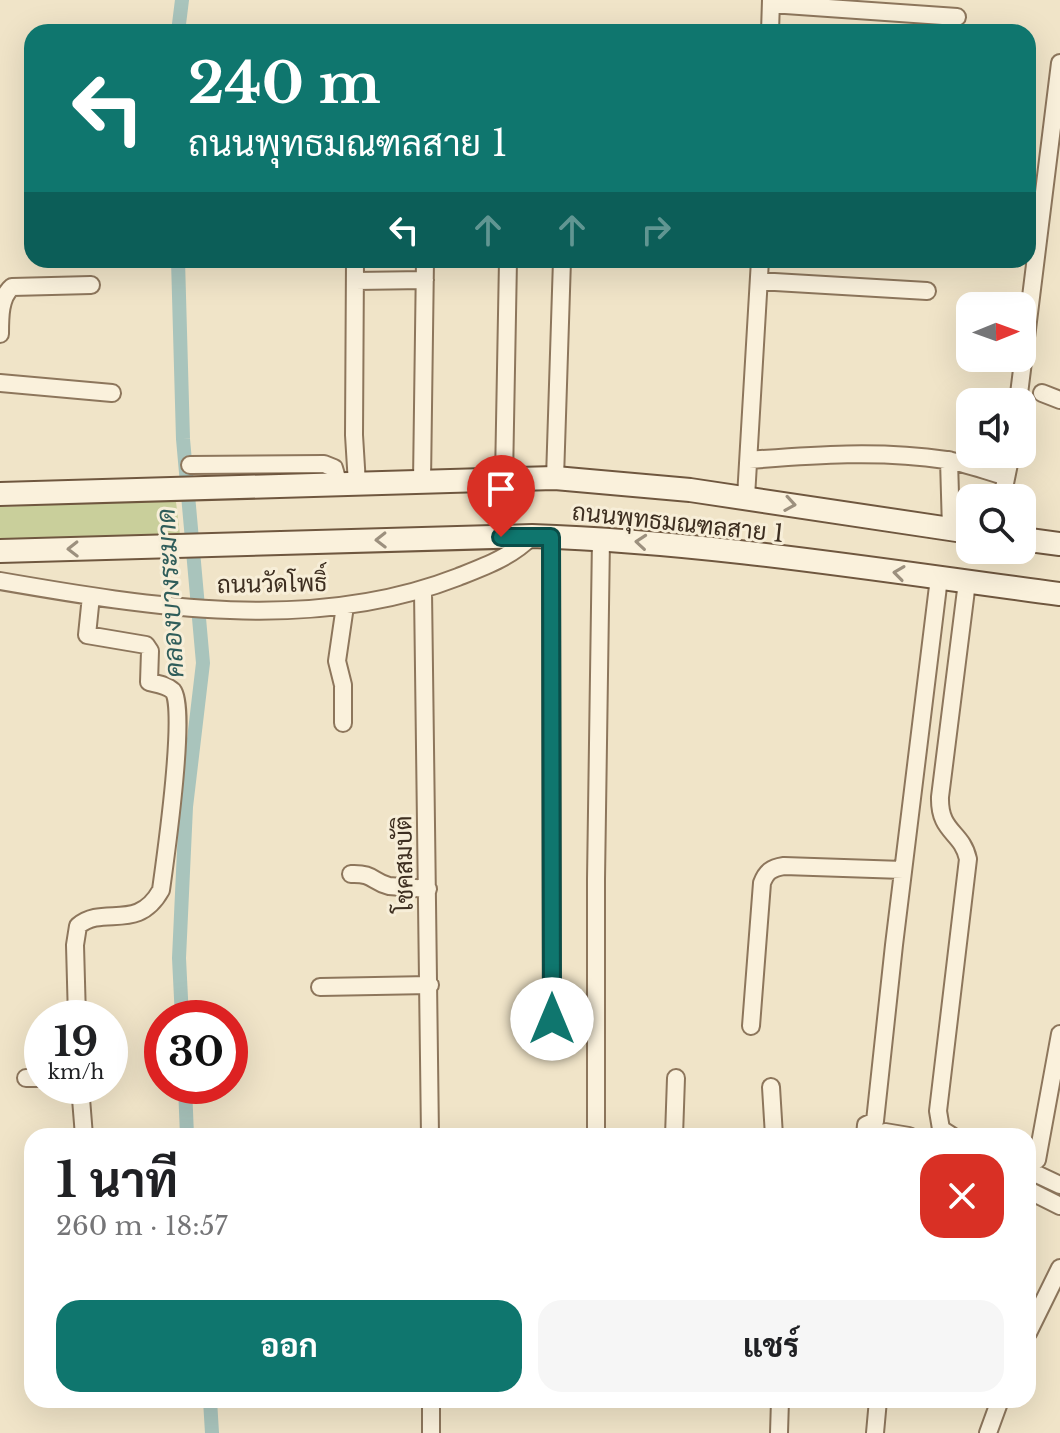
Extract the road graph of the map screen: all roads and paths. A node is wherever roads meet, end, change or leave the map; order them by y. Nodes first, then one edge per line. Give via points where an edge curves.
1 (771, 2) edge
2 (957, 17) dead end
3 (770, 24) edge
4 (1060, 63) edge
5 (1036, 257) edge
6 (355, 268) edge
7 (425, 268) edge
8 (508, 268) edge
9 (562, 268) edge
10 (760, 268) edge
11 (1035, 268) edge
12 (425, 280) junction
13 (355, 281) junction
14 (759, 281) junction
15 (91, 285) dead end
16 (927, 291) dead end
17 (0, 334) edge
18 (0, 383) edge
19 (1020, 388) edge
20 (112, 393) dead end
21 (1042, 393) dead end
22 (1060, 400) edge
23 (749, 460) junction
24 (949, 460) junction
25 (190, 465) dead end
26 (1007, 468) edge
27 (1005, 476) junction
28 (504, 478) junction
29 (555, 478) junction
30 (422, 481) junction
31 (348, 484) junction
32 (1004, 484) edge
33 (0, 494) edge
34 (746, 497) junction
35 (956, 505) edge
36 (956, 530) edge
37 (542, 536) junction
38 (601, 539) junction
39 (1036, 541) edge
40 (1060, 544) edge
41 (0, 551) edge
42 (939, 578) junction
43 (0, 581) edge
44 (967, 582) junction
45 (423, 591) junction
46 (1060, 594) edge
47 (91, 596) junction
48 (345, 606) junction
49 (343, 723) dead end
50 (903, 870) junction
51 (351, 874) dead end
52 (428, 889) junction
53 (430, 985) junction
54 (320, 987) dead end
55 (77, 1000) edge
56 (751, 1026) dead end
57 (1060, 1034) edge
58 (552, 1050) dead end
59 (676, 1078) dead end
60 (771, 1087) dead end
61 (81, 1104) edge
62 (83, 1128) edge
63 (430, 1128) edge
64 (596, 1128) edge
65 (674, 1128) edge
66 (774, 1128) edge
67 (881, 1128) edge
68 (941, 1128) edge
69 (1036, 1150) edge
70 (1036, 1167) edge
71 (1060, 1185) edge
72 (1036, 1194) edge
73 (1060, 1206) edge
74 (1060, 1268) edge
75 (1036, 1317) edge
76 (431, 1408) edge
77 (780, 1408) edge
78 (877, 1408) edge
79 (997, 1408) edge
80 (431, 1433) edge
81 (779, 1433) edge
82 (875, 1433) edge
83 (988, 1433) edge

1 - 2 street
1 - 3 street
4 - 5 street
6 - 13 street
7 - 12 street
8 - 28 street
9 - 29 street
10 - 14 street
11 - 19 street
12 - 13 street
12 - 30 street
13 - 31 street
14 - 16 street
14 - 23 street
15 - 17 street via 12,287 1,300
18 - 20 street
21 - 22 street
23 - 24 street via 839,453
23 - 34 street
24 - 27 street
24 - 35 street
25 - 31 street via 324,464
26 - 27 street
27 - 32 street
28 - 29 main road, ถนนพุทธมณฑลสาย 1
28 - 30 main road, ถนนพุทธมณฑลสาย 1
29 - 34 main road, ถนนพุทธมณฑลสาย 1
30 - 31 main road, ถนนพุทธมณฑลสาย 1
31 - 33 main road, ถนนพุทธมณฑลสาย 1
34 -> 36 main road, ถนนพุทธมณฑลสาย 1
37 - 38 main road, ถนนพุทธมณฑลสาย 1
37 -> 41 main road, ถนนพุทธมณฑลสาย 1
37 - 45 street, ถนนวัดโพธิ์ via 500,560
37 - 58 street
42 -> 38 main road, ถนนพุทธมณฑลสาย 1
38 - 64 street
39 - 40 main road
42 - 44 main road, ถนนพุทธมณฑลสาย 1
42 - 50 street
43 - 47 street, ถนนวัดโพธิ์
44 - 46 main road, ถนนพุทธมณฑลสาย 1
44 - 68 street via 940,797 942,820 968,859 938,1111
45 - 48 street, ถนนวัดโพธิ์
45 - 52 street, โชคสมบัติ
47 - 48 street, ถนนวัดโพธิ์ via 179,609
47 - 55 street via 87,635 146,645 149,682 173,691 178,710 161,890 143,912 78,926
48 - 49 street via 337,661
50 - 56 street via 784,866 765,874
50 - 67 street
51 - 52 street via 373,876 382,885
52 - 53 street, โชคสมบัติ
53 - 54 street
53 - 63 street, โชคสมบัติ
57 - 69 street
59 - 65 street
60 - 66 street
61 - 62 street
70 - 71 street
72 - 73 street
74 - 75 street
76 - 80 street
77 - 81 street
78 - 82 street
79 - 83 street

